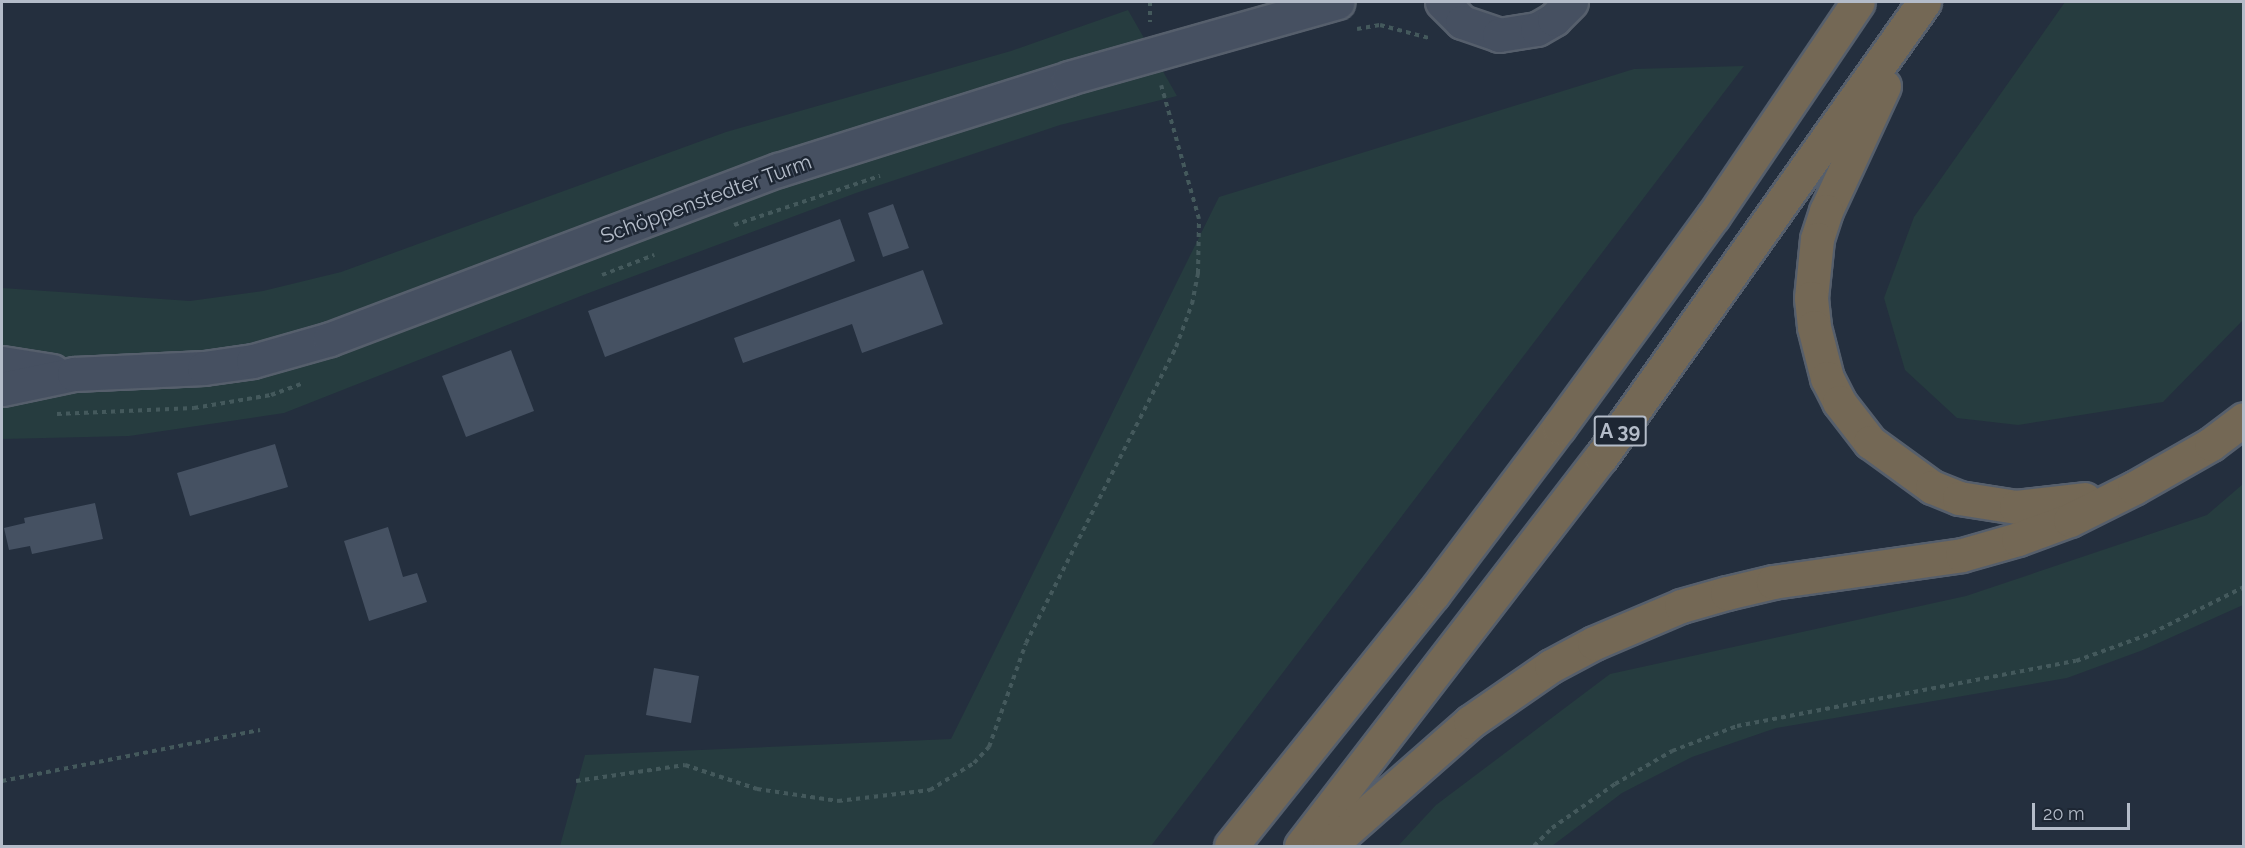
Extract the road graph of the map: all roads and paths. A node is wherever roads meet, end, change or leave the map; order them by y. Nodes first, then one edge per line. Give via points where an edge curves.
1 (1337, 2) edge
2 (1442, 2) edge
3 (1571, 2) edge
4 (1858, 2) edge
5 (1923, 2) edge
6 (1153, 54) junction
7 (2, 363) edge
8 (74, 374) junction
9 (2, 389) edge
10 (2244, 419) edge
11 (2134, 488) junction
12 (2244, 587) edge
13 (260, 730) dead end
14 (2, 781) edge
15 (576, 781) dead end
16 (1231, 846) edge
17 (1301, 846) edge
18 (1329, 846) edge
19 (1533, 846) edge

1 - 6 main road, Schöppenstedter Turm
2 - 3 main road via 1462,22 1499,35 1537,29
4 - 16 highway, A 39 via 1713,216 1559,427 1433,594
5 - 11 highway via 1826,211 1817,239 1811,298 1827,378 1853,423 1889,460 1932,487 1959,498 2016,507 2046,506
5 - 17 highway, A 39 via 1601,458
6 - 8 main road, Schöppenstedter Turm via 778,170 330,339 253,361 204,368
6 - 15 path via 1198,219 1198,273 1192,304 1176,347 1026,643 989,747 974,763 930,790 838,801 756,789 685,765
7 - 8 main road, Schöppenstedter Turm
8 - 9 main road, Schöppenstedter Turm
10 - 11 highway via 2211,444
11 - 18 highway via 2070,520 1962,555 1773,582 1681,606 1637,623 1594,643 1509,693 1423,761
12 - 19 path via 2152,633 2076,661 1737,726 1662,756 1552,828
13 - 14 path

